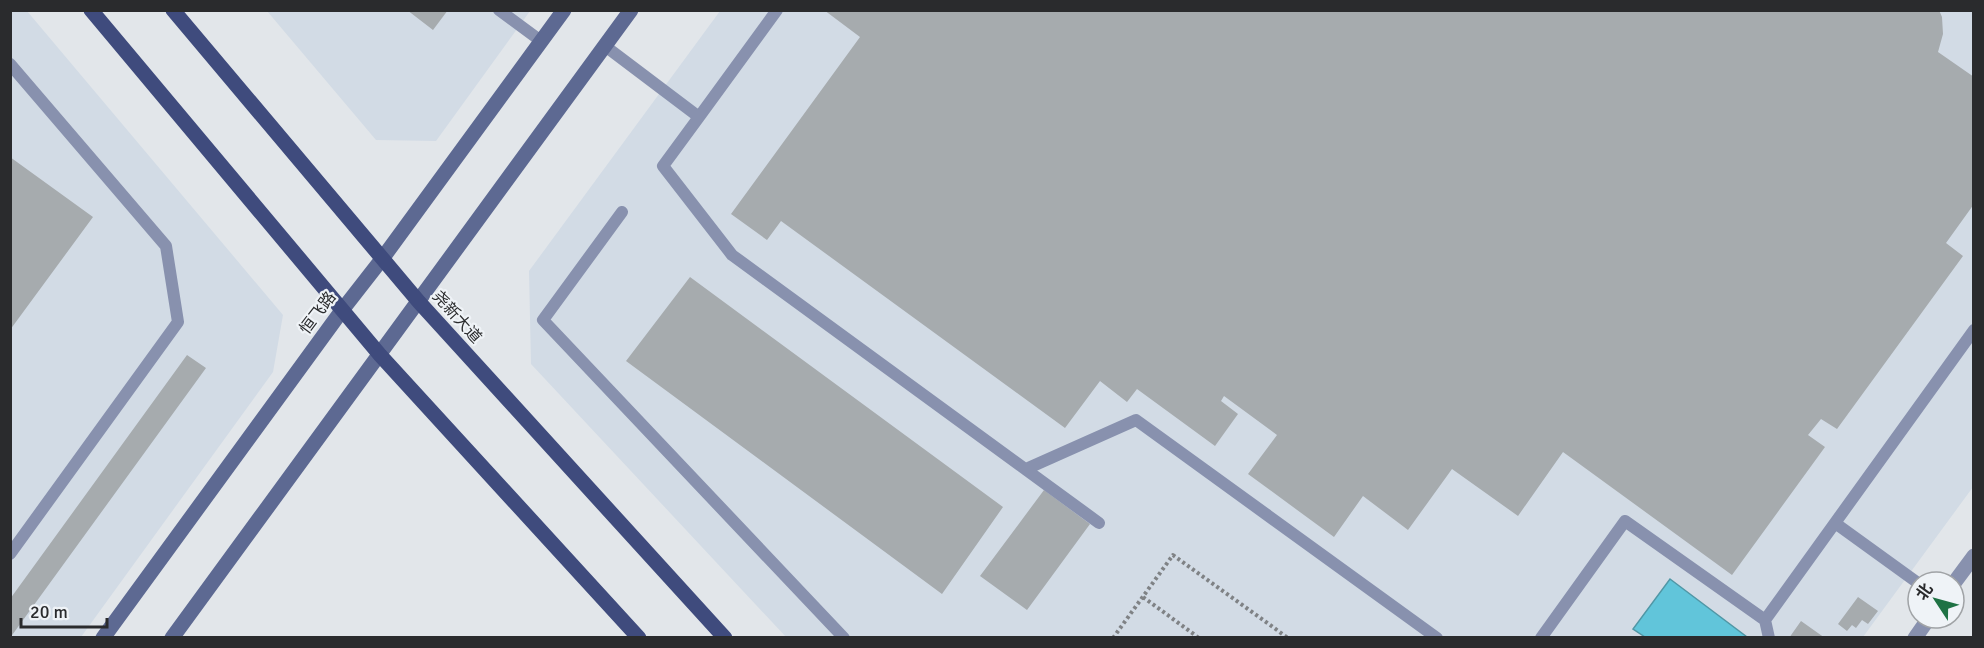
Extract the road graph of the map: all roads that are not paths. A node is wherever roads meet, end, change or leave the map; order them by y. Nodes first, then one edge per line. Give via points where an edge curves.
1 (91, 10) edge
2 (173, 10) edge
3 (499, 10) edge
4 (564, 10) edge
5 (631, 10) edge
6 (777, 10) edge
7 (541, 41) junction
8 (605, 46) junction
9 (10, 64) edge
10 (699, 117) junction
11 (622, 212) dead end
12 (382, 259) junction
13 (418, 302) junction
14 (343, 309) junction
15 (1974, 330) edge
16 (380, 355) junction
17 (1026, 469) junction
18 (1099, 523) dead end
19 (1835, 523) junction
20 (10, 554) edge
21 (1974, 556) edge
22 (1964, 570) edge
23 (1906, 574) edge
24 (1764, 620) junction
25 (103, 638) edge
26 (172, 638) edge
27 (639, 638) edge
28 (725, 638) edge
29 (844, 638) edge
30 (1437, 638) edge
31 (1541, 638) edge
32 (1769, 638) edge

1 - 14 main road
2 - 12 main road, 尧新大道
3 - 7 lane
4 - 7 main road, 恒飞路
5 - 8 main road
6 - 10 lane
7 - 12 main road, 恒飞路
8 - 10 lane
8 - 13 main road
9 - 20 lane via 166,246 178,322
10 - 17 lane via 663,166 732,255
11 - 29 lane via 543,320
12 - 13 main road, 尧新大道
12 - 14 main road, 恒飞路
13 - 16 main road
13 - 28 main road, 尧新大道
14 - 16 main road
14 - 25 main road, 恒飞路
15 - 19 lane
16 - 26 main road
16 - 27 main road
17 - 18 lane
17 - 30 lane via 1136,420
19 - 23 lane
19 - 24 lane
21 - 22 street
24 - 31 lane via 1625,521
24 - 32 lane

